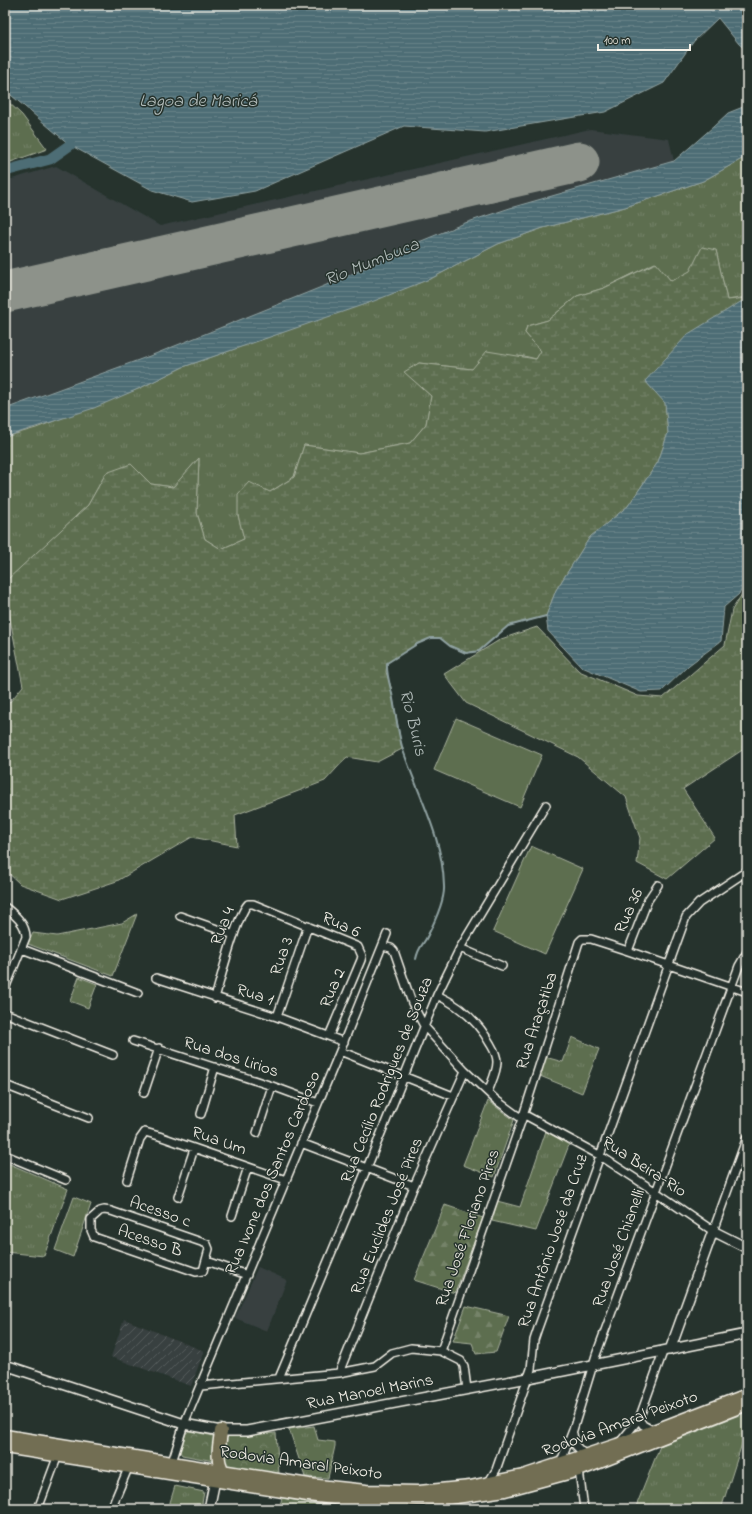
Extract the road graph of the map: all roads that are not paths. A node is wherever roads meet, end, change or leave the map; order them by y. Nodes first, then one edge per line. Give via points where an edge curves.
1 (546, 805) dead end
2 (747, 871) edge
3 (658, 885) dead end
4 (5, 907) edge
5 (180, 916) dead end
6 (308, 926) junction
7 (388, 934) dead end
8 (234, 935) junction
9 (383, 946) junction
10 (460, 948) junction
11 (22, 949) junction
12 (628, 951) junction
13 (361, 952) joint
14 (747, 952) edge
15 (502, 966) dead end
16 (669, 966) junction
17 (156, 978) dead end
18 (731, 987) junction
19 (5, 989) edge
20 (747, 992) edge
21 (138, 993) dead end
22 (437, 995) junction
23 (215, 998) junction
24 (5, 1013) edge
25 (277, 1017) junction
26 (424, 1026) junction
27 (329, 1036) junction
28 (133, 1040) dead end
29 (344, 1042) junction
30 (158, 1048) junction
31 (340, 1051) junction
32 (113, 1055) dead end
33 (216, 1067) junction
34 (465, 1071) junction
35 (404, 1076) junction
36 (5, 1085) edge
37 (272, 1086) junction
38 (488, 1092) junction
39 (144, 1093) dead end
40 (453, 1096) junction
41 (318, 1103) junction
42 (201, 1114) dead end
43 (522, 1116) junction
44 (89, 1118) dead end
45 (257, 1133) dead end
46 (747, 1137) edge
47 (301, 1143) junction
48 (194, 1149) junction
49 (5, 1155) edge
50 (599, 1155) junction
51 (248, 1167) junction
52 (367, 1168) junction
53 (66, 1180) dead end
54 (127, 1180) dead end
55 (286, 1180) junction
56 (414, 1186) junction
57 (656, 1192) junction
58 (178, 1197) dead end
59 (100, 1211) joint
60 (232, 1216) dead end
61 (713, 1231) junction
62 (747, 1248) edge
63 (207, 1261) junction
64 (247, 1275) junction
65 (747, 1334) edge
66 (441, 1351) junction
67 (667, 1351) junction
68 (7, 1365) edge
69 (593, 1365) junction
70 (339, 1373) junction
71 (279, 1378) junction
72 (528, 1378) junction
73 (5, 1381) edge
74 (201, 1386) junction
75 (467, 1389) junction
76 (747, 1395) edge
77 (747, 1404) edge
78 (639, 1419) junction
79 (184, 1424) junction
80 (573, 1430) junction
81 (221, 1431) junction
82 (654, 1431) junction
83 (5, 1436) edge
84 (617, 1446) junction
85 (5, 1447) edge
86 (58, 1455) junction
87 (586, 1456) junction
88 (172, 1462) junction
89 (560, 1465) junction
90 (129, 1466) junction
91 (496, 1470) junction
92 (579, 1470) junction
93 (224, 1471) junction
94 (215, 1480) junction
95 (506, 1480) junction
96 (488, 1483) junction
97 (354, 1505) edge
98 (38, 1509) edge
99 (111, 1509) edge
100 (209, 1509) edge
101 (584, 1509) edge

1 - 10 street, Rua Cecílio Rodrigues de Souza
2 - 16 street, Rua Antônio José da Cruz via 698,903 692,910 682,928
3 - 12 street, Rua 36 via 648,900
4 - 11 street via 26,930
5 - 8 street
6 - 8 street, Rua 4 via 248,904
6 - 13 street, Rua 6 via 358,947
6 - 25 street, Rua 3
7 - 9 street, Rua Ivone dos Santos Cardoso
8 - 23 street, Rua 4
9 - 26 street, Rua Beira-Rio via 394,951 412,1003
9 - 29 street, Rua Ivone dos Santos Cardoso
10 - 15 street
10 - 22 street, Rua Cecílio Rodrigues de Souza
11 - 19 street
11 - 21 street
12 - 16 street
12 - 43 street, Rua Araçatiba via 591,939 582,939 576,946
13 - 27 street, Rua 2 via 361,960
14 - 18 street, Rua José Chianelli
16 - 18 street
16 - 50 street, Rua Antônio José da Cruz
17 - 23 street, Rua 1
18 - 20 street
18 - 57 street, Rua José Chianelli
22 - 26 street, Rua Cecílio Rodrigues de Souza
22 - 38 street via 465,1011 490,1042 497,1063
23 - 25 street, Rua 1
24 - 32 street
25 - 27 street, Rua 1
26 - 34 street, Rua Beira-Rio
26 - 35 street, Rua Cecílio Rodrigues de Souza
27 - 29 street, Rua 1
28 - 30 street, Rua dos Lirios
29 - 31 street, Rua Ivone dos Santos Cardoso
30 - 33 street, Rua dos Lirios
30 - 39 street
31 - 35 street
31 - 41 street, Rua Ivone dos Santos Cardoso
33 - 37 street, Rua dos Lirios
33 - 42 street
34 - 38 street, Rua Beira-Rio
34 - 40 street, Rua Euclides José Pires
35 - 40 street
35 - 52 street, Rua Cecílio Rodrigues de Souza
36 - 44 street
37 - 41 street, Rua dos Lirios
37 - 45 street
38 - 43 street, Rua Beira-Rio via 510,1111
40 - 56 street, Rua Euclides José Pires
41 - 47 street, Rua Ivone dos Santos Cardoso
43 - 50 street, Rua Beira-Rio
43 - 66 street, Rua José Floriano Pires
46 - 61 street
47 - 52 street
47 - 55 street, Rua Ivone dos Santos Cardoso
48 - 51 street, Rua Um
48 - 54 street, Rua Um via 147,1132 143,1133
48 - 58 street
49 - 53 street
50 - 57 street, Rua Beira-Rio
50 - 72 street, Rua Antônio José da Cruz via 534,1340
51 - 55 street, Rua Um
51 - 60 street
52 - 56 street
52 - 71 street, Rua Cecílio Rodrigues de Souza
55 - 64 street, Rua Ivone dos Santos Cardoso
56 - 70 street, Rua Euclides José Pires
57 - 61 street, Rua Beira-Rio
57 - 69 street, Rua José Chianelli
59 - 63 street, Acesso c via 111,1211 204,1243 210,1250
59 - 63 street, Acesso B via 91,1219 92,1235 196,1272 203,1271
61 - 62 main road, Rua Beira-Rio
61 - 67 main road
63 - 64 street
64 - 74 street, Rua Ivone dos Santos Cardoso
65 - 67 main road, Rua Manoel Marins
66 - 70 street via 423,1348 400,1350 375,1366
66 - 75 street via 462,1361
67 - 69 main road, Rua Manoel Marins
67 - 78 street
68 - 73 street
68 - 79 main road, Rua Manoel Marins
69 - 72 main road, Rua Manoel Marins
69 - 80 street, Rua José Chianelli
70 - 71 street
71 - 74 street
72 - 75 main road, Rua Manoel Marins
72 - 91 street, Rua Antônio José da Cruz
74 - 79 street, Rua Ivone dos Santos Cardoso
75 - 81 main road, Rua Manoel Marins via 273,1427
76 - 82 highway, Rodovia Amaral Peixoto
77 - 92 highway, Rodovia Amaral Peixoto
78 - 82 street via 643,1425
78 - 84 street
79 - 81 main road, Rua Manoel Marins
79 - 88 street, Rua Ivone dos Santos Cardoso
80 - 87 street via 575,1446
80 - 89 street, Rua José Chianelli
81 - 93 highway via 218,1460
82 - 84 highway, Rodovia Amaral Peixoto
83 - 88 highway, Rodovia Amaral Peixoto
84 - 87 highway, Rodovia Amaral Peixoto
85 - 86 highway, Rodovia Amaral Peixoto
86 - 90 highway, Rodovia Amaral Peixoto
86 - 98 street
87 - 89 highway, Rodovia Amaral Peixoto
88 - 93 highway, Rodovia Amaral Peixoto
89 - 95 highway, Rodovia Amaral Peixoto
90 - 94 highway, Rodovia Amaral Peixoto
90 - 99 street
91 - 95 street
91 - 96 street, Rua Antônio José da Cruz
92 - 97 highway, Rodovia Amaral Peixoto via 472,1496
92 - 101 street
93 - 96 highway, Rodovia Amaral Peixoto via 309,1485 383,1492 419,1492
94 - 97 highway, Rodovia Amaral Peixoto
94 - 100 main road
95 - 96 highway, Rodovia Amaral Peixoto

